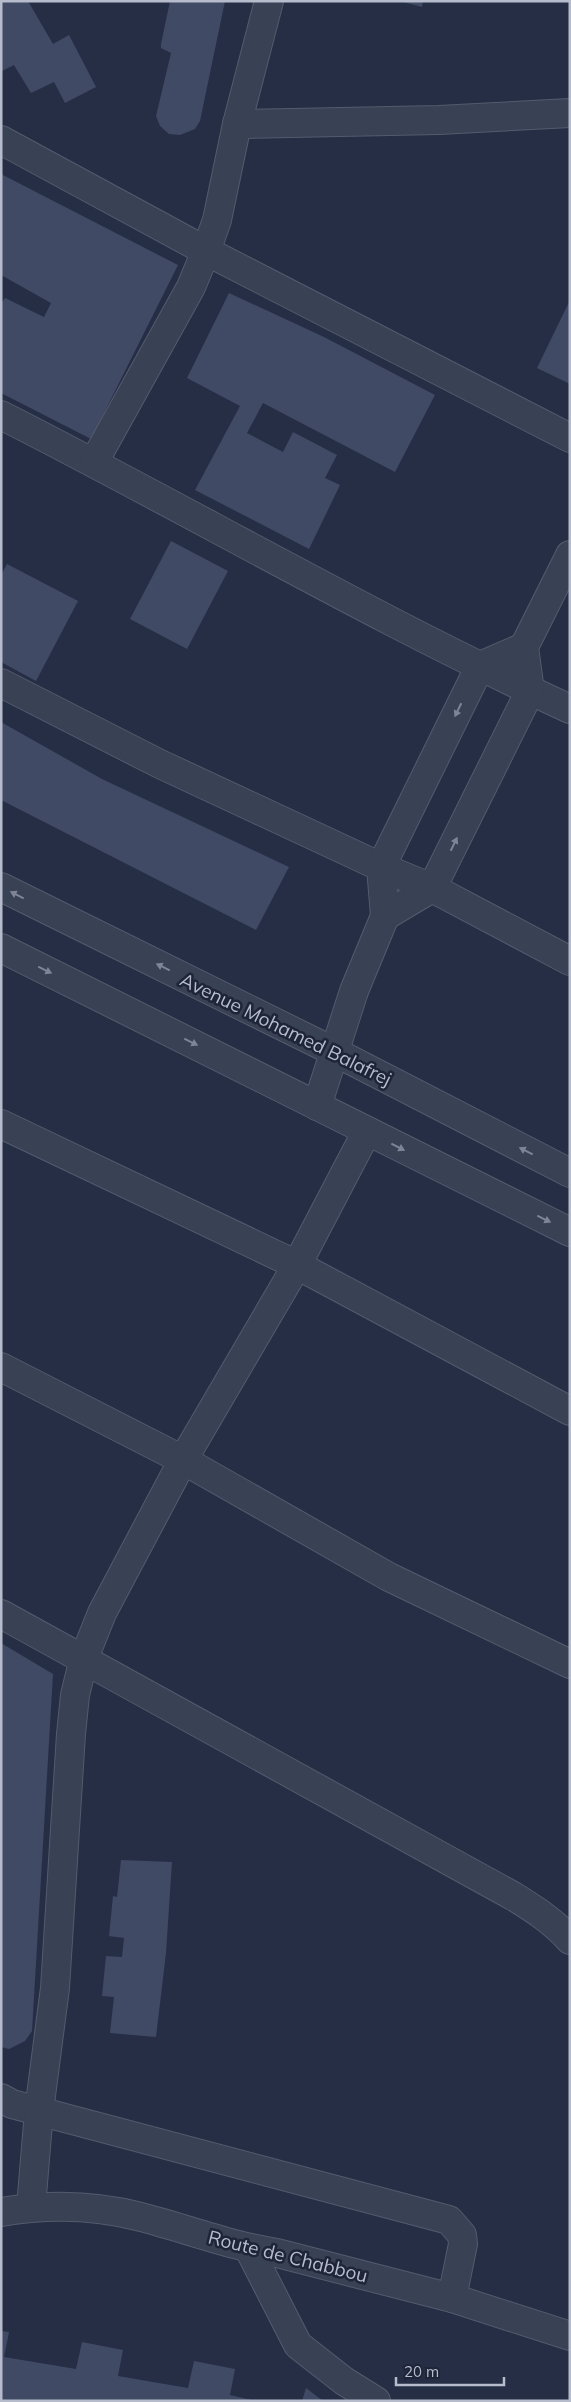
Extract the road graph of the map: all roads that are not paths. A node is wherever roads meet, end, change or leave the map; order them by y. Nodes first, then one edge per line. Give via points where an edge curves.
1 (269, 1) edge
2 (570, 113) edge
3 (237, 124) junction
4 (1, 140) edge
5 (206, 251) junction
6 (1, 415) edge
7 (570, 438) edge
8 (94, 462) junction
9 (570, 555) edge
10 (524, 647) junction
11 (480, 666) junction
12 (1, 684) edge
13 (530, 691) junction
14 (570, 710) edge
15 (381, 867) junction
16 (1, 887) edge
17 (432, 888) junction
18 (385, 916) junction
19 (1, 948) edge
20 (570, 961) edge
21 (335, 1052) junction
22 (317, 1106) junction
23 (1, 1124) edge
24 (366, 1131) junction
25 (570, 1173) edge
26 (570, 1232) edge
27 (297, 1265) junction
28 (1, 1367) edge
29 (570, 1411) edge
30 (183, 1460) junction
31 (1, 1614) edge
32 (84, 1658) junction
33 (570, 1664) edge
34 (570, 1940) edge
35 (1, 2098) edge
36 (39, 2111) junction
37 (31, 2207) junction
38 (1, 2212) edge
39 (249, 2249) junction
40 (452, 2298) junction
41 (570, 2336) edge
42 (376, 2401) edge

1 - 3 street
2 - 3 street via 439,120
3 - 5 street via 217,220
4 - 5 street
5 - 7 street
5 - 8 street via 191,286
6 - 8 street
8 - 11 street
9 - 10 street
10 - 11 street
10 - 13 street
11 - 13 street
11 -> 15 street
12 - 15 street via 160,764
13 - 14 street
17 -> 13 street
15 - 17 street
15 - 18 street
21 -> 16 street, Avenue Mohamed Balafrej
17 - 18 street
17 - 20 street
18 - 21 street via 354,991
19 -> 22 street
21 - 22 street
25 -> 21 street, Avenue Mohamed Balafrej
22 - 24 street
23 - 27 street
24 -> 26 street
24 - 27 street
27 - 29 street
27 - 30 street
28 - 30 street
30 - 32 street via 102,1612
30 - 33 street via 389,1577
31 - 32 street
32 - 34 street via 539,1911
32 - 36 street via 70,1734 55,1988
35 - 36 street
36 - 37 street
36 - 40 street via 449,2220 462,2235 463,2244
37 - 38 street, Route de Chabbou
37 - 39 street, Route de Chabbou via 79,2206 139,2217
39 - 40 street, Route de Chabbou via 278,2253
39 - 42 street via 298,2345
40 - 41 street, Route de Chabbou

